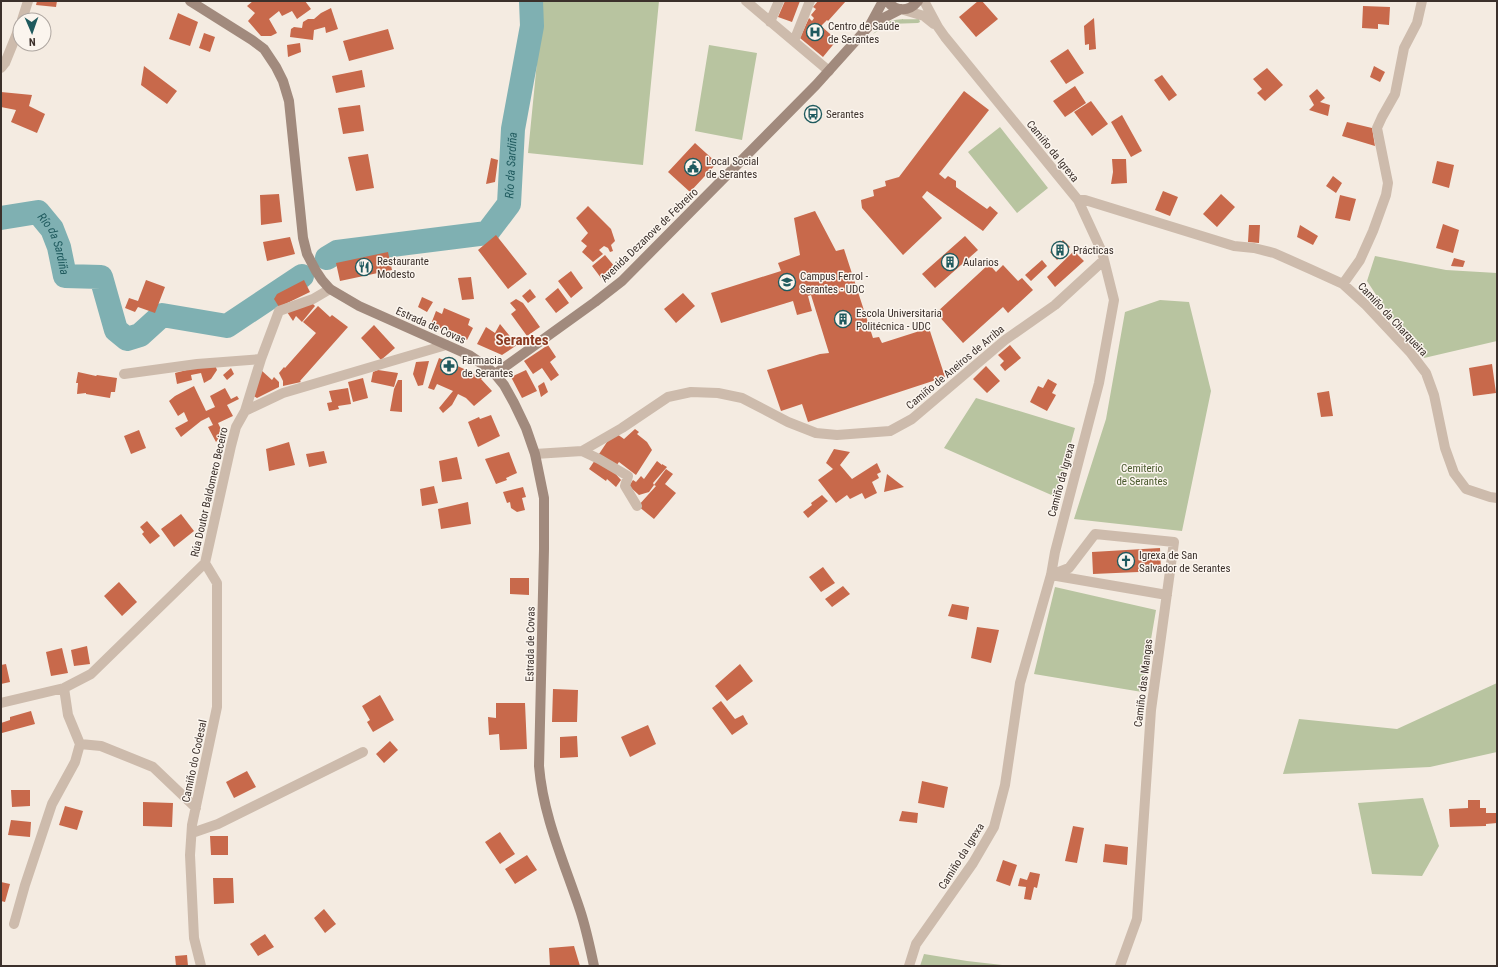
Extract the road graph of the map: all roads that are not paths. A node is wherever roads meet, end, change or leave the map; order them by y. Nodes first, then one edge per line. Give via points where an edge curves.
1 (28, 1) edge
2 (190, 1) edge
3 (746, 1) edge
4 (779, 1) edge
5 (810, 1) edge
6 (883, 1) edge
7 (888, 1) edge
8 (918, 1) edge
9 (924, 1) edge
10 (1422, 1) edge
11 (902, 10) junction
12 (25, 12) edge
13 (770, 22) junction
14 (870, 25) junction
15 (938, 27) junction
16 (794, 41) junction
17 (12, 46) edge
18 (1, 68) edge
19 (829, 71) junction
20 (1078, 200) junction
21 (1104, 260) junction
22 (1343, 284) junction
23 (330, 289) junction
24 (446, 345) junction
25 (261, 359) junction
26 (124, 374) dead end
27 (496, 374) junction
28 (245, 411) junction
29 (582, 451) junction
30 (536, 454) junction
31 (1497, 498) edge
32 (636, 506) dead end
33 (205, 563) junction
34 (1051, 575) junction
35 (1167, 595) junction
36 (64, 688) junction
37 (1, 702) edge
38 (80, 744) junction
39 (363, 752) dead end
40 (196, 808) junction
41 (192, 833) junction
42 (14, 924) dead end
43 (201, 966) edge
44 (594, 966) edge
45 (909, 966) edge
46 (1120, 966) edge

1 - 12 street
2 - 23 main road, Estrada de Covas via 264,49 283,81 289,101 303,238 307,254 316,271
3 - 13 street
4 - 13 street
5 - 16 street
6 - 14 main road, Avenida Dezanove de Febreiro
7 - 11 main road via 892,6
8 - 11 main road, Avenida Dezanove de Febreiro via 910,8
9 - 15 street
10 - 22 street via 1417,23 1404,48 1395,94 1377,128 1388,183 1386,195 1360,260
11 - 14 main road, Avenida Dezanove de Febreiro
11 - 15 street via 924,16
13 - 16 street
14 - 19 main road, Avenida Dezanove de Febreiro
15 - 20 street, Camiño da Igrexa
16 - 19 street
17 - 18 street
19 - 27 main road, Avenida Dezanove de Febreiro via 622,281
20 - 21 street, Camiño da Igrexa
20 - 22 street, Camiño da Charqueira via 1234,246 1274,253
21 - 29 street, Camiño de Aneiros de Arriba via 1055,305 1005,340 912,419 890,431 837,436 816,433 788,422 742,398 718,393 691,392 668,397
21 - 34 street, Camiño da Igrexa via 1114,300 1099,383 1054,552
22 - 31 street, Camiño da Charqueira via 1410,352 1426,373 1454,473 1466,489
23 - 24 main road, Estrada de Covas via 359,306
23 - 25 street, Rúa Doutor Baldomero Beceiro via 313,299 279,311
24 - 27 main road, Estrada de Covas via 479,361
24 - 28 street via 283,393
25 - 26 street
25 - 28 street, Rúa Doutor Baldomero Beceiro
27 - 30 main road, Estrada de Covas via 514,403
28 - 33 street, Rúa Doutor Baldomero Beceiro via 236,427
29 - 30 street, Camiño de Aneiros de Arriba
29 - 32 street via 628,476 625,486
30 - 44 main road, Estrada de Covas via 544,498 540,782 552,832 580,910
33 - 36 street, Rúa Doutor Baldomero Beceiro via 91,674
33 - 40 street, Camiño do Codesal via 217,583 217,707
34 - 35 street
34 - 35 street, Camiño das Mangas via 1069,568 1095,534 1174,542
34 - 45 street, Camiño da Igrexa via 1020,684 1005,785 994,827 973,863 916,944
35 - 46 street, Camiño das Mangas via 1151,710 1137,919
36 - 37 street, Rúa Doutor Baldomero Beceiro
36 - 38 street via 68,715
38 - 40 street via 101,746 153,767
38 - 42 street via 76,762 52,804
39 - 41 street via 218,824
40 - 41 street, Camiño do Codesal
41 - 43 street, Camiño do Codesal via 190,856 194,938

